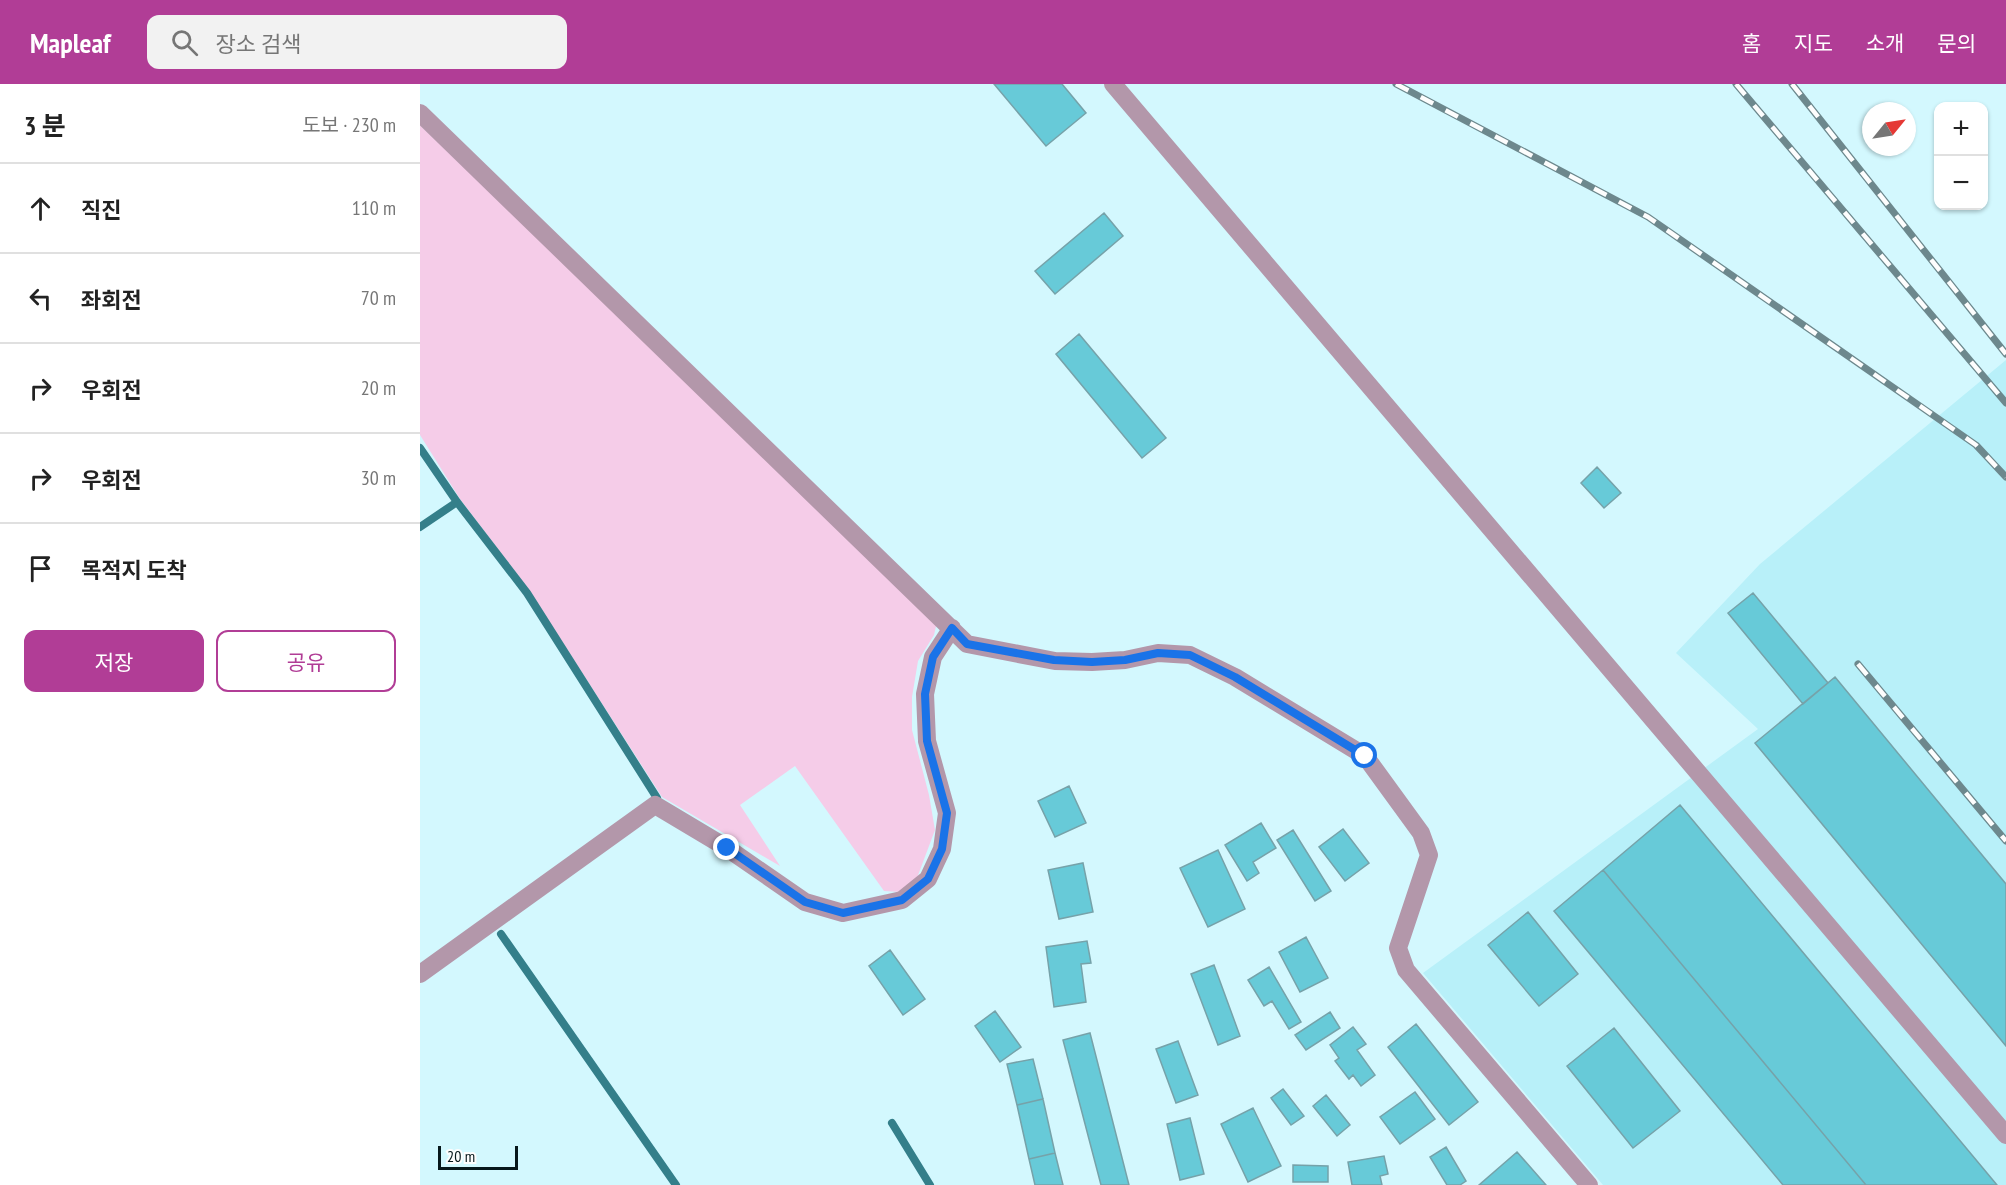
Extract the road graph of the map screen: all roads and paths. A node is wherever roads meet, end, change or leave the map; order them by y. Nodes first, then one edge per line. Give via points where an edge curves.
1 (1113, 84) edge
2 (420, 113) edge
3 (952, 628) junction
4 (420, 974) edge
5 (2006, 1135) edge
6 (1589, 1185) edge

1 - 5 street
2 - 3 street
3 - 4 street via 933,657 925,694 927,741 947,813 942,849 928,879 902,900 843,913 805,902 655,805
3 - 6 street via 967,644 1054,660 1092,662 1158,653 1190,655 1235,677 1365,756 1421,833 1429,855 1398,948 1406,970

